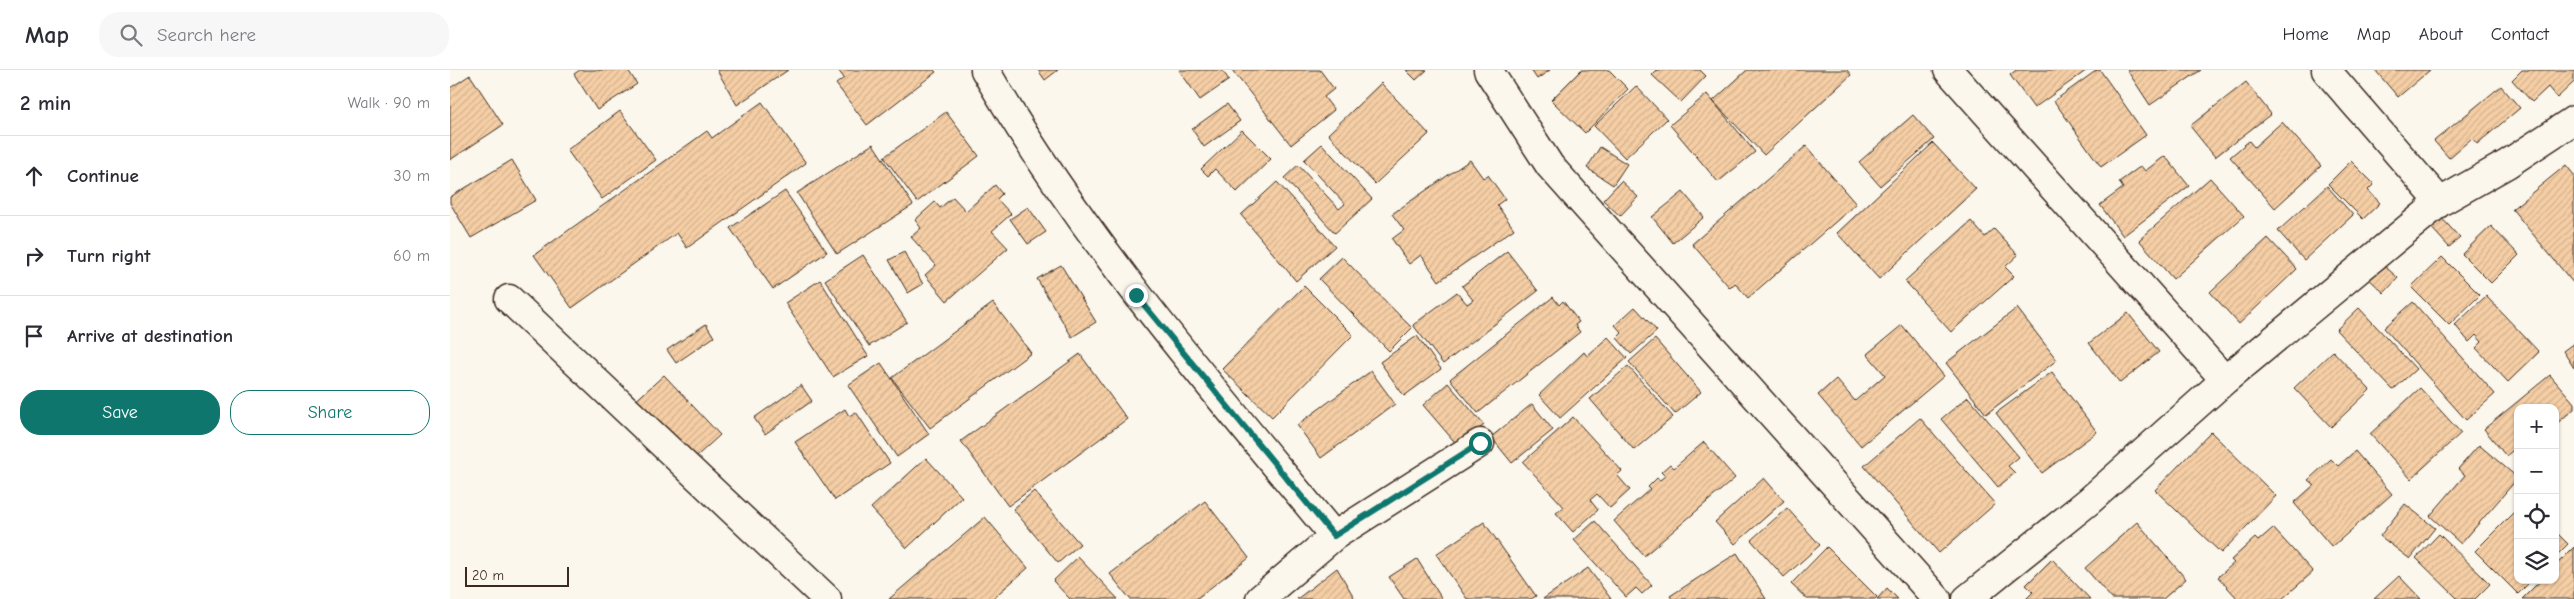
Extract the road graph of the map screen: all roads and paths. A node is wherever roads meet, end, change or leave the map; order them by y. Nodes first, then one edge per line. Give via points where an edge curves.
1 (985, 70) edge
2 (1488, 70) edge
3 (1948, 70) edge
4 (2326, 70) edge
5 (2574, 120) edge
6 (2440, 202) junction
7 (509, 299) dead end
8 (2225, 380) junction
9 (1480, 443) dead end
10 (1334, 536) junction
11 (827, 599) edge
12 (1260, 599) edge
13 (1937, 599) edge
14 (1967, 599) edge

1 - 10 street via 1046,171 1136,295
2 - 13 street via 1550,166
3 - 8 street
4 - 6 street
5 - 6 street via 2508,164
6 - 8 street
7 - 11 street
8 - 14 street via 2089,501
9 - 10 street
10 - 12 street

